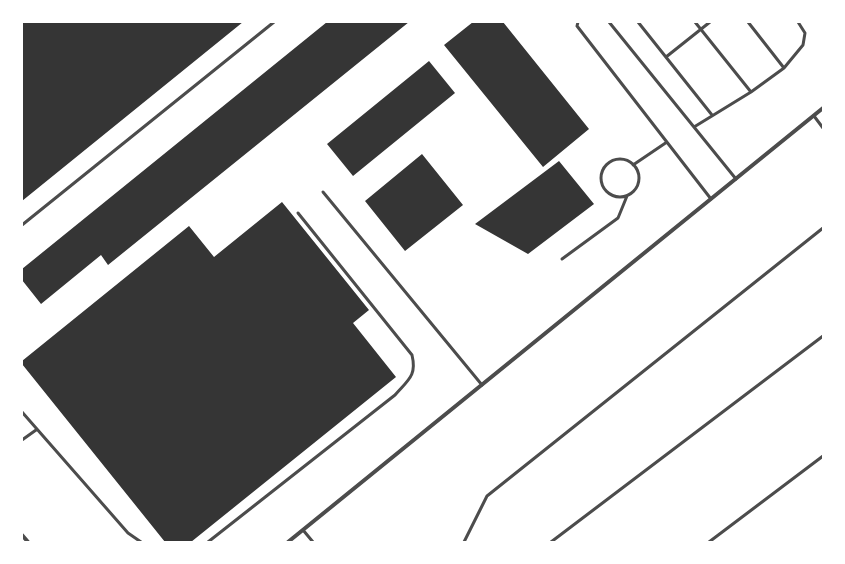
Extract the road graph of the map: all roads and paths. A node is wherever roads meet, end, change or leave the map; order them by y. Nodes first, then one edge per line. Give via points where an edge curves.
1 (274, 22) edge
2 (578, 22) edge
3 (609, 22) edge
4 (638, 22) edge
5 (695, 22) edge
6 (710, 22) edge
7 (748, 22) edge
8 (798, 22) edge
9 (701, 29) junction
10 (666, 57) junction
11 (784, 68) junction
12 (751, 92) junction
13 (823, 108) edge
14 (712, 115) junction
15 (814, 116) junction
16 (694, 127) junction
17 (823, 128) edge
18 (667, 142) junction
19 (633, 165) junction
20 (736, 179) junction
21 (323, 192) dead end
22 (627, 196) junction
23 (711, 199) junction
24 (298, 213) dead end
25 (22, 225) edge
26 (823, 228) edge
27 (562, 259) dead end
28 (823, 336) edge
29 (482, 385) junction
30 (22, 412) edge
31 (36, 430) junction
32 (22, 440) edge
33 (823, 456) edge
34 (303, 530) junction
35 (22, 536) edge
36 (28, 542) edge
37 (141, 542) edge
38 (208, 542) edge
39 (288, 542) edge
40 (313, 542) edge
41 (464, 542) edge
42 (551, 542) edge
43 (709, 542) edge

1 - 25 lane
2 - 18 lane via 577,26
3 - 16 lane
4 - 10 lane
5 - 9 lane
6 - 9 lane
7 - 11 lane
8 - 11 lane via 805,33 803,45
9 - 10 lane
9 - 12 lane
10 - 14 lane
11 - 12 lane
12 - 14 lane
13 - 15 street
14 - 16 lane
15 - 17 lane
15 - 20 street
16 - 20 lane
18 - 19 lane
18 - 23 lane
19 - 22 lane via 638,173 638,182 634,191
19 - 22 lane via 626,160 616,159 602,170 600,179 603,188 609,194
20 - 23 street
21 - 29 lane
22 - 27 lane via 618,218
23 - 29 street
24 - 38 lane via 412,356 415,367 412,376 395,395
26 - 41 lane via 487,496
28 - 42 lane
29 - 34 street
30 - 31 lane
31 - 32 lane
31 - 37 lane via 128,533
33 - 43 lane
34 - 39 street
34 - 40 lane
35 - 36 street

